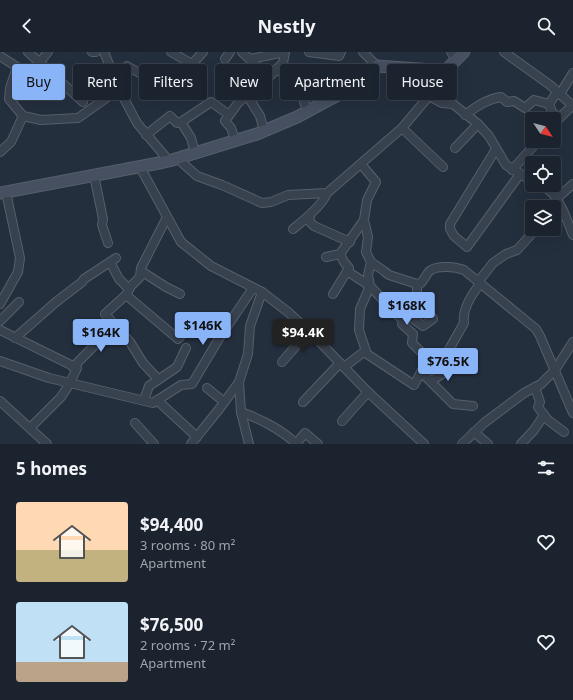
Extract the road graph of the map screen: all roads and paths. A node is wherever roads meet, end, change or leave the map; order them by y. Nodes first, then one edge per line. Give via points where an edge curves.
1 (28, 52) edge
2 (48, 52) edge
3 (92, 52) edge
4 (96, 52) edge
5 (104, 52) edge
6 (171, 52) edge
7 (203, 52) edge
8 (230, 52) edge
9 (242, 52) edge
10 (284, 52) edge
11 (309, 52) edge
12 (340, 52) edge
13 (363, 52) edge
14 (504, 52) edge
15 (457, 55) edge
16 (0, 56) edge
17 (225, 59) dead end
18 (251, 59) junction
19 (40, 62) junction
20 (109, 64) edge
21 (255, 64) edge
22 (375, 64) edge
23 (450, 64) edge
24 (276, 69) junction
25 (272, 73) edge
26 (573, 73) edge
27 (558, 93) junction
28 (103, 100) edge
29 (125, 100) edge
30 (241, 100) edge
31 (250, 100) edge
32 (329, 100) edge
33 (426, 100) edge
34 (436, 100) edge
35 (82, 102) dead end
36 (549, 104) junction
37 (573, 105) edge
38 (308, 111) junction
39 (552, 112) edge
40 (228, 114) junction
41 (465, 115) junction
42 (23, 116) junction
43 (561, 116) edge
44 (181, 122) junction
45 (478, 124) junction
46 (402, 128) junction
47 (264, 131) junction
48 (146, 135) junction
49 (235, 140) junction
50 (455, 148) dead end
51 (532, 148) edge
52 (496, 149) junction
53 (0, 152) edge
54 (195, 153) junction
55 (173, 159) junction
56 (361, 164) junction
57 (140, 166) junction
58 (443, 167) dead end
59 (512, 170) junction
60 (520, 174) junction
61 (94, 175) junction
62 (525, 177) edge
63 (573, 184) edge
64 (551, 192) edge
65 (3, 193) edge
66 (327, 193) junction
67 (556, 199) junction
68 (310, 216) junction
69 (167, 217) junction
70 (364, 220) junction
71 (293, 229) dead end
72 (573, 235) edge
73 (530, 236) edge
74 (350, 242) junction
75 (108, 243) dead end
76 (340, 254) junction
77 (326, 257) dead end
78 (371, 262) junction
79 (141, 271) junction
80 (347, 271) junction
81 (479, 283) junction
82 (417, 284) junction
83 (370, 286) junction
84 (253, 288) junction
85 (128, 292) junction
86 (262, 292) junction
87 (180, 294) dead end
88 (333, 294) dead end
89 (19, 302) dead end
90 (0, 304) edge
91 (392, 310) junction
92 (197, 317) dead end
93 (0, 320) edge
94 (115, 326) junction
95 (0, 330) edge
96 (308, 331) junction
97 (15, 338) junction
98 (573, 342) edge
99 (186, 348) dead end
100 (365, 351) junction
101 (0, 361) edge
102 (282, 362) dead end
103 (342, 365) junction
104 (73, 367) junction
105 (555, 370) junction
106 (421, 372) junction
107 (158, 379) junction
108 (239, 382) junction
109 (431, 382) junction
110 (70, 383) junction
111 (535, 387) junction
112 (207, 388) dead end
113 (368, 392) junction
114 (144, 400) junction
115 (157, 400) junction
116 (0, 401) edge
117 (224, 402) junction
118 (303, 402) dead end
119 (472, 406) dead end
120 (240, 412) junction
121 (573, 413) edge
122 (544, 415) junction
123 (342, 421) dead end
124 (135, 423) dead end
125 (30, 428) junction
126 (474, 432) junction
127 (564, 432) dead end
128 (197, 437) junction
129 (47, 444) edge
130 (154, 444) edge
131 (191, 444) edge
132 (249, 444) edge
133 (296, 444) edge
134 (318, 444) edge
135 (424, 444) edge
136 (462, 444) edge
137 (488, 444) edge
138 (521, 444) edge

1 - 19 street
2 - 19 street
3 - 4 street
5 - 20 street
6 - 7 street via 192,64
8 - 17 street
9 - 18 street
10 - 18 street
10 - 24 street via 283,63
11 - 12 street via 339,56
13 - 22 street
14 - 27 street
15 - 23 main road
16 - 42 street via 17,67 9,99
18 - 21 street
19 - 35 street
24 - 25 street
24 - 38 street via 304,89 304,102
26 - 27 street
27 - 36 street
27 - 37 street
28 - 42 street via 78,118 41,120
29 - 48 street
30 - 40 street
31 - 47 street via 260,116
32 - 38 main road
33 - 46 street
34 - 41 street via 453,104
36 - 39 street
36 - 41 street via 534,100 525,108 514,101 507,102 501,97 493,98
37 - 43 street
38 - 47 main road
40 - 44 street via 211,102
40 - 49 street via 225,121 231,128
41 - 45 street
42 - 53 street via 11,142
44 - 48 street via 177,123 170,116
44 - 54 street via 191,138
45 - 50 street
45 - 52 street
46 - 56 street
46 - 58 street
47 - 49 main road
48 - 55 street
49 - 54 main road
51 - 59 street
52 - 59 street via 502,161
52 - 60 street via 450,224 454,236 467,247
54 - 55 main road
55 - 57 main road
55 - 66 street via 197,176 262,203 288,195
56 - 66 street
56 - 70 street via 376,182 367,200
57 - 61 main road
57 - 69 street
59 - 60 street
60 - 62 street
61 - 65 main road
61 - 75 street via 104,219 102,225
63 - 67 street
64 - 67 street
65 - 90 street via 20,258 18,272
66 - 68 street
67 - 72 street
68 - 71 street
68 - 74 street via 309,221 314,226
69 - 79 street
69 - 84 street via 181,242 211,266
70 - 74 street
70 - 78 street via 368,237 366,252
73 - 81 street via 517,250 493,263
74 - 76 street
76 - 77 street
76 - 80 street via 349,268
78 - 82 street via 388,275
78 - 83 street via 368,275
79 - 85 street via 140,277
79 - 87 street
80 - 83 street
80 - 88 street
81 - 82 street via 464,270 450,267 431,270 421,283
81 - 105 street via 536,328
81 - 109 street via 463,317 464,323 442,362 452,367
82 - 91 street via 417,301 433,319 423,326 398,307
83 - 91 street
83 - 100 street via 360,309 359,330
84 - 86 street
84 - 115 street via 192,384 181,385
85 - 92 street via 178,339
85 - 94 street via 105,314
85 - 97 street via 119,279 113,260 84,279
86 - 96 street
86 - 108 street via 250,326 248,354
89 - 93 street
91 - 106 street via 413,334 412,343 428,359
94 - 104 street
94 - 107 street
95 - 97 street
96 - 102 street
96 - 103 street
97 - 104 street
98 - 105 street
99 - 107 street via 177,367
100 - 103 street
100 - 106 street via 414,385
101 - 110 street
103 - 113 street
103 - 118 street
104 - 110 street via 77,368
105 - 111 street
105 - 121 street
106 - 109 street
107 - 114 street via 149,386
108 - 117 street
108 - 120 street
109 - 119 street via 453,404
110 - 114 street
110 - 125 street via 61,397
111 - 122 street via 540,402 538,407
111 - 126 street
112 - 117 street
113 - 123 street
113 - 135 street
114 - 115 street via 153,403
115 - 128 street
116 - 125 street
117 - 128 street
120 - 132 street
120 - 133 street via 271,425
122 - 127 street
122 - 138 street
124 - 130 street
125 - 129 street
126 - 136 street
126 - 137 street
128 - 131 street
133 - 134 street via 305,433

